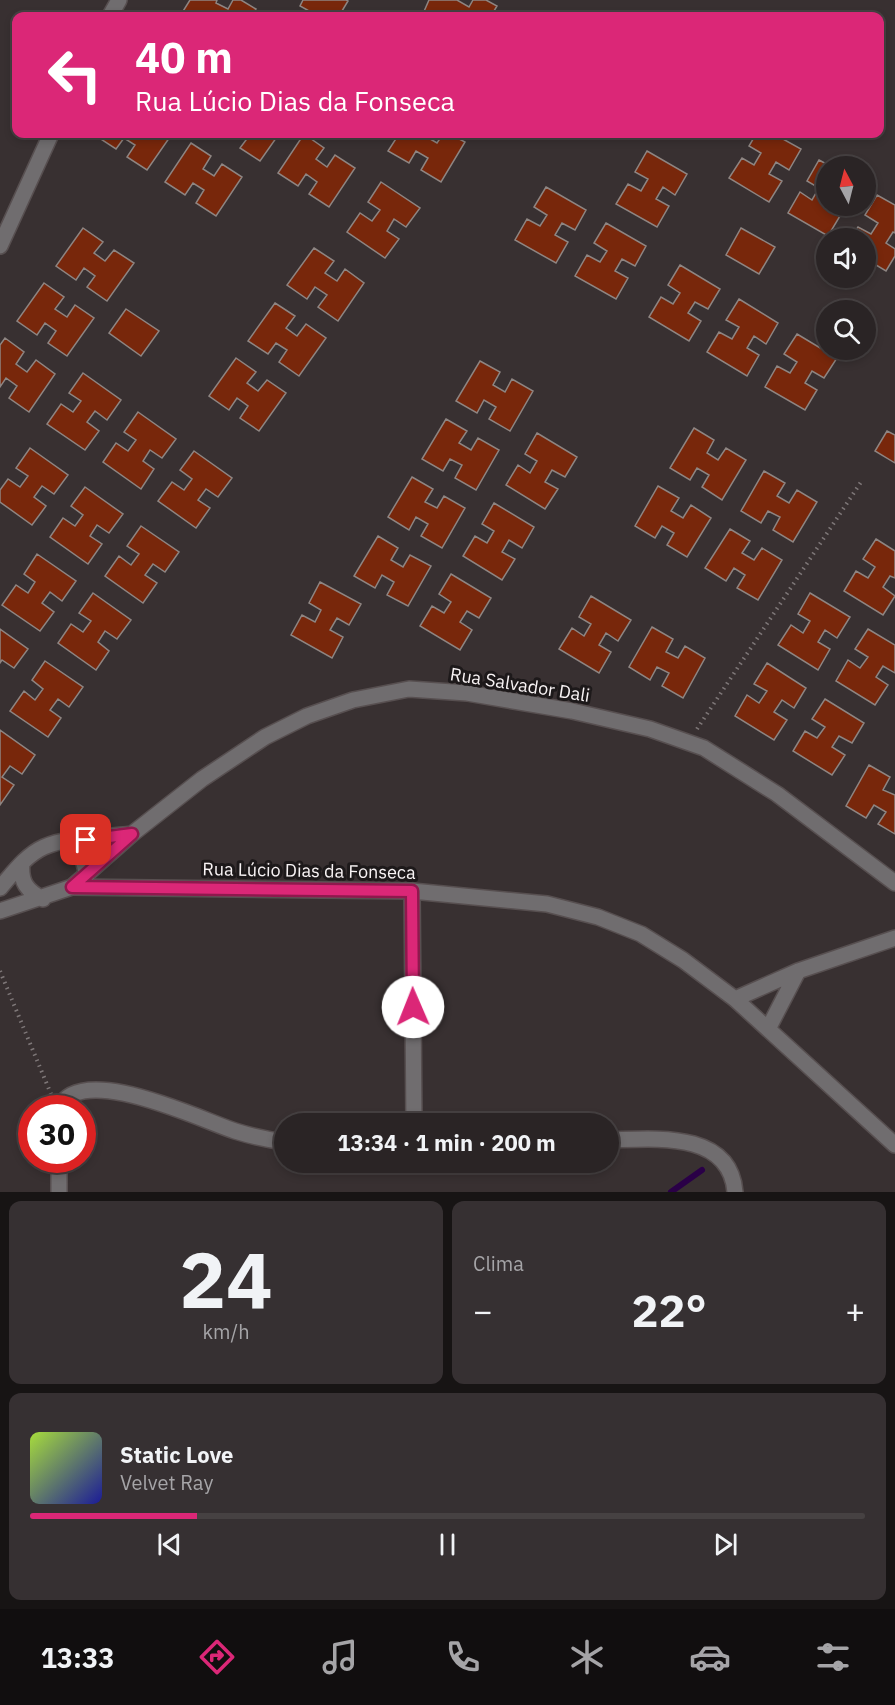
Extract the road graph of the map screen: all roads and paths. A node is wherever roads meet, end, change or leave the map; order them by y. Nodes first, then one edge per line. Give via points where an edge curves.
1 (49, 138) edge
2 (0, 246) edge
3 (861, 482) dead end
4 (687, 742) junction
5 (132, 834) junction
6 (71, 840) junction
7 (22, 863) junction
8 (87, 875) junction
9 (895, 883) edge
10 (72, 887) junction
11 (0, 888) edge
12 (412, 891) junction
13 (43, 899) junction
14 (0, 911) edge
15 (895, 939) edge
16 (798, 970) junction
17 (0, 971) edge
18 (735, 999) junction
19 (768, 1029) junction
20 (53, 1095) edge
21 (71, 1095) edge
22 (414, 1113) edge
23 (274, 1140) edge
24 (619, 1140) edge
25 (895, 1145) edge
26 (59, 1173) edge
27 (59, 1192) edge
28 (735, 1192) edge

1 - 2 street
3 - 4 path
4 - 5 street, Rua Salvador Dali via 572,711 467,693 409,689 353,700 307,716 265,737 202,779
4 - 9 street, Rua Salvador Dali via 704,748 777,794
5 - 6 street
5 - 8 street, Rua Salvador Dali
6 - 7 street via 44,847
6 - 8 street via 81,852
7 - 11 street
7 - 13 street via 26,888
8 - 10 street, Rua Salvador Dali
10 - 12 street, Rua Lúcio Dias da Fonseca
10 - 13 street, Rua Salvador Dali
12 - 18 street, Rua Lúcio Dias da Fonseca via 547,904 598,917 641,934
12 - 22 street
13 - 14 street, Rua Salvador Dali
15 - 16 street
16 - 18 street
16 - 19 street
17 - 20 path
18 - 19 street, Rua Lúcio Dias da Fonseca
19 - 25 street, Rua Lúcio Dias da Fonseca
21 - 23 street via 112,1090 165,1104 235,1131
24 - 28 street via 663,1138 713,1150 730,1174
26 - 27 street

